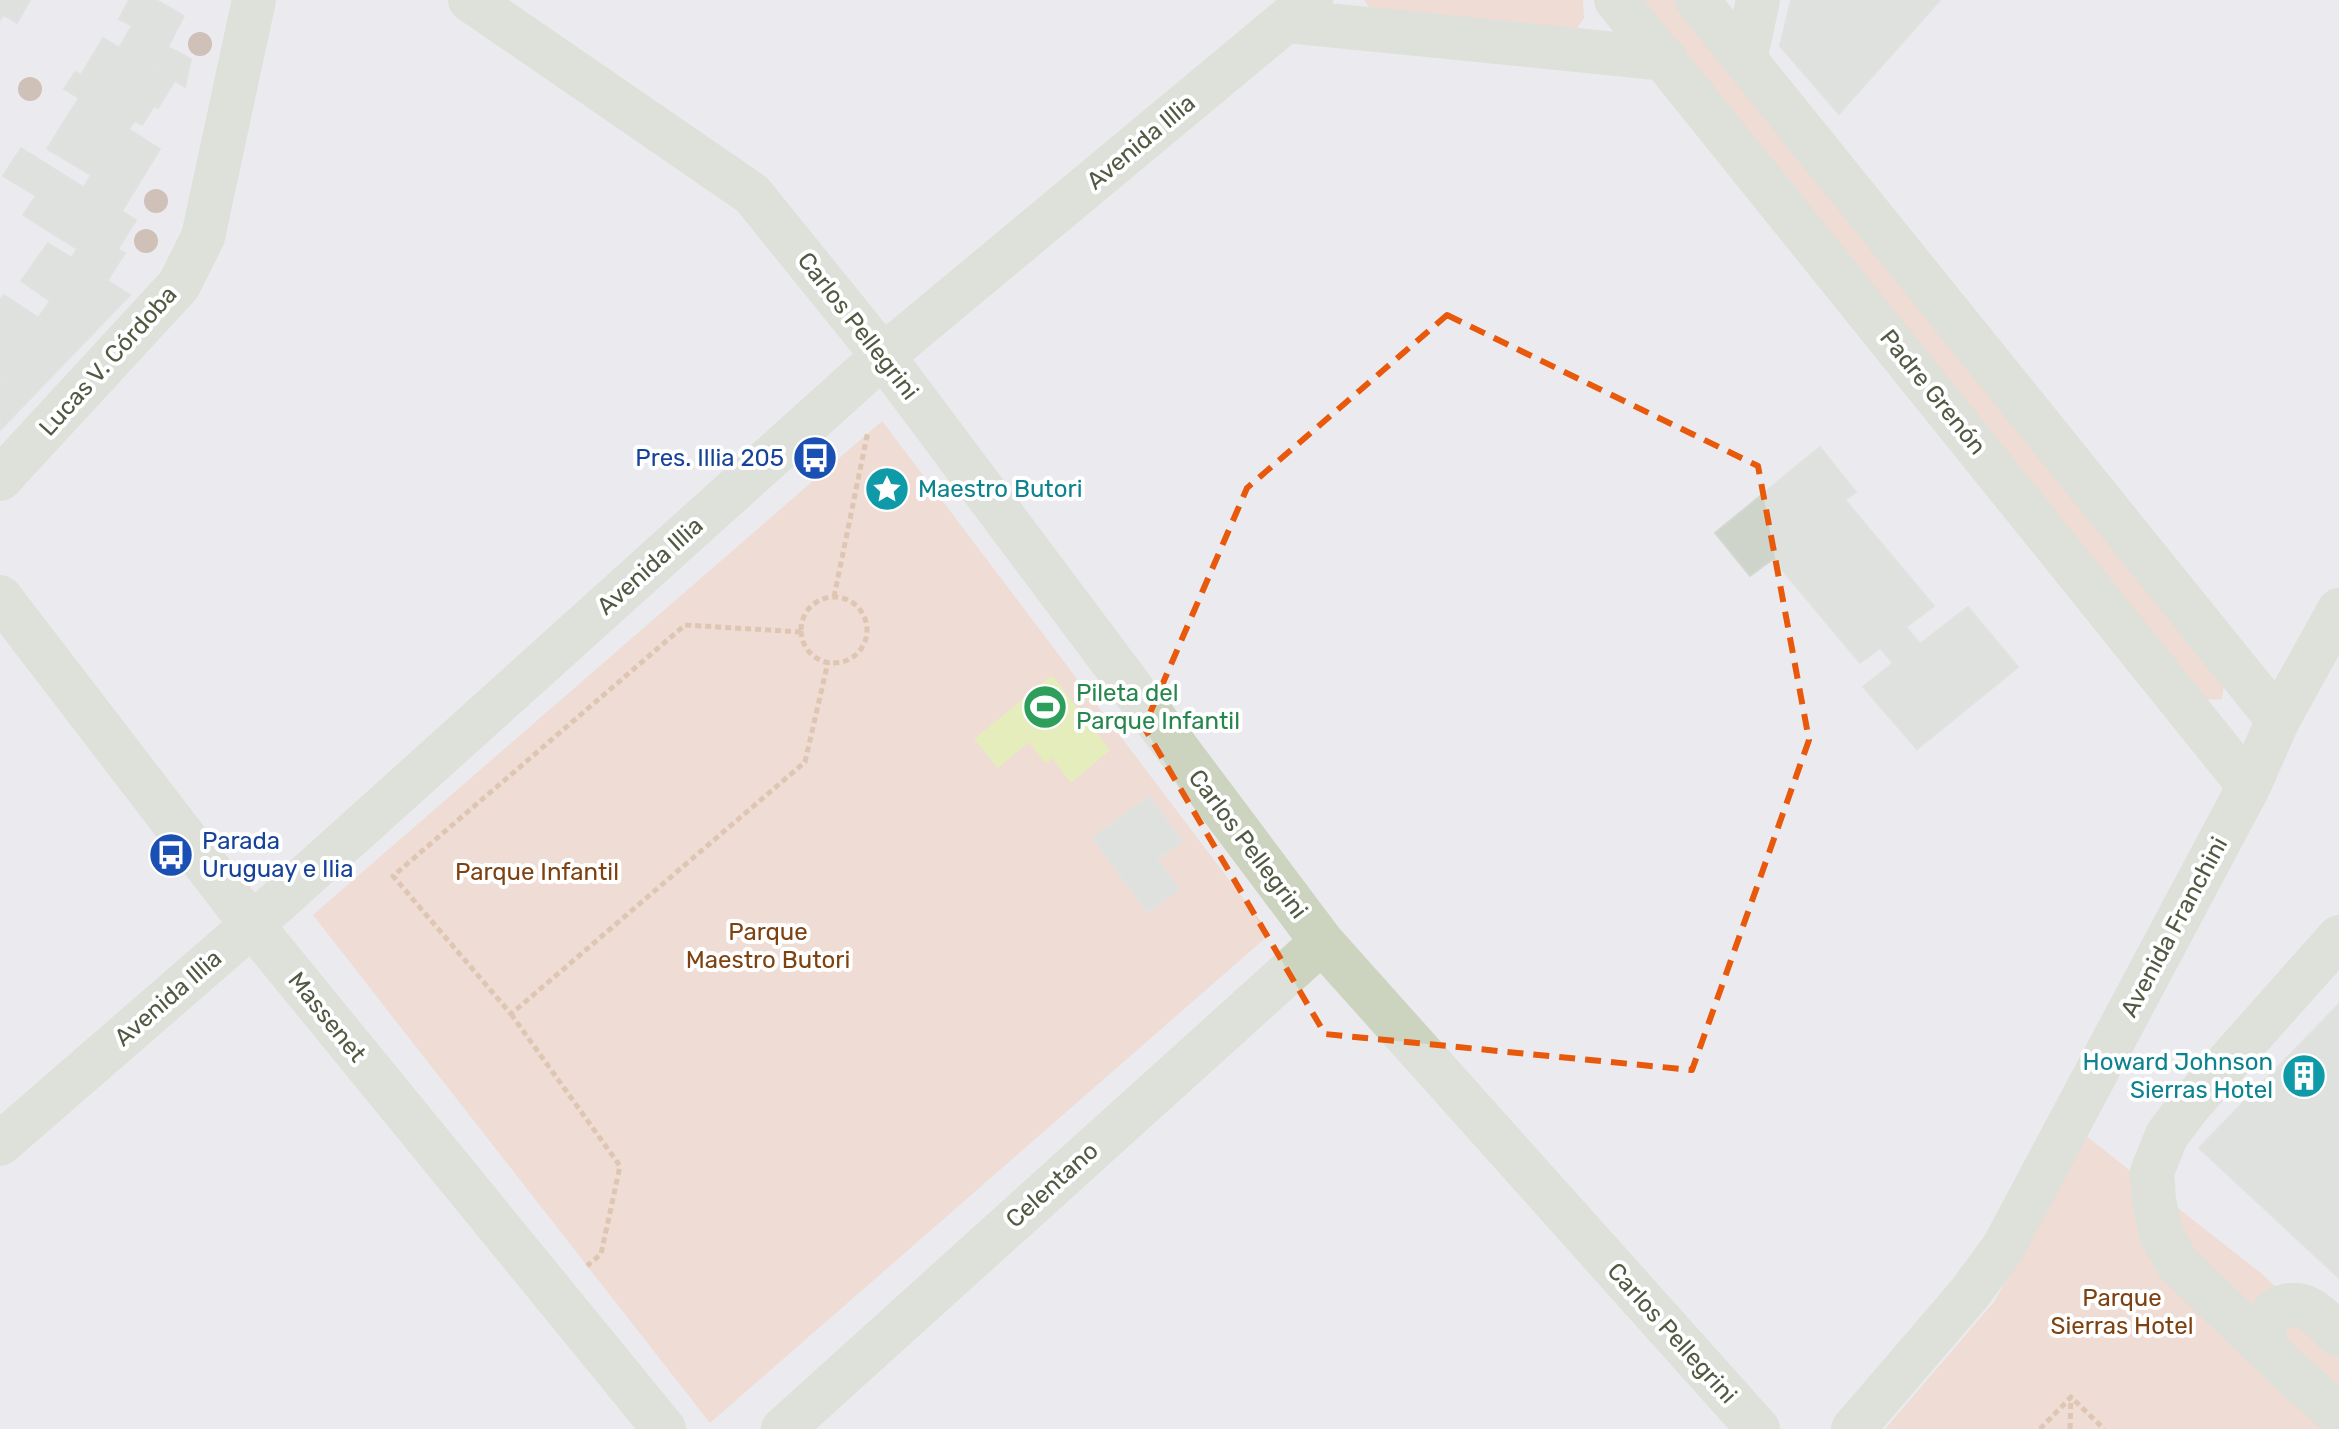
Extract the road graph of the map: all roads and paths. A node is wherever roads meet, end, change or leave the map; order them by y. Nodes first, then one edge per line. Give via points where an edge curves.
1 (254, 0) edge
2 (470, 0) edge
3 (1616, 0) edge
4 (1697, 0) edge
5 (1758, 0) edge
6 (1299, 10) edge
7 (1666, 59) junction
8 (1745, 60) junction
9 (883, 356) junction
10 (0, 479) edge
11 (0, 597) edge
12 (834, 597) junction
13 (801, 632) junction
14 (2334, 633) edge
15 (828, 662) junction
16 (2278, 720) junction
17 (2249, 786) junction
18 (252, 925) junction
19 (2339, 937) edge
20 (1322, 942) junction
21 (511, 1014) junction
22 (0, 1144) edge
23 (552, 1292) junction
24 (2339, 1335) edge
25 (2272, 1354) junction
26 (2071, 1397) junction
27 (2339, 1415) edge
28 (664, 1429) edge
29 (783, 1429) edge
30 (1758, 1429) edge
31 (1853, 1429) edge
32 (2040, 1429) edge
33 (2070, 1429) edge
34 (2104, 1429) edge

1 - 10 street, Lucas V. Córdoba via 203,237 179,285
2 - 9 street, Carlos Pellegrini via 752,194
3 - 7 street, Padre Grenón
4 - 8 street
5 - 8 street
6 - 7 street
6 - 9 street, Avenida Illia
7 - 17 street, Padre Grenón
8 - 16 street
9 - 12 path
9 - 18 street, Avenida Illia
9 - 20 street, Carlos Pellegrini
11 - 18 street, Massenet
12 - 13 path via 814,603
12 - 15 path via 855,605 867,634 849,659
13 - 15 path via 809,652
13 - 21 path via 685,625 393,876
14 - 16 street, Avenida Franchini
15 - 21 path via 805,762
16 - 17 street, Avenida Franchini
17 - 31 street, Avenida Franchini via 2003,1248
18 - 22 street, Avenida Illia
18 - 23 street, Massenet
19 - 25 street via 2188,1107 2167,1135 2152,1172 2161,1234 2178,1264
20 - 29 street, Celentano
20 - 30 street, Carlos Pellegrini
21 - 23 path via 620,1166 601,1254
23 - 28 street, Massenet
24 - 25 street via 2304,1306 2284,1306 2265,1326
25 - 27 street
26 - 32 path
26 - 33 path
26 - 34 path

